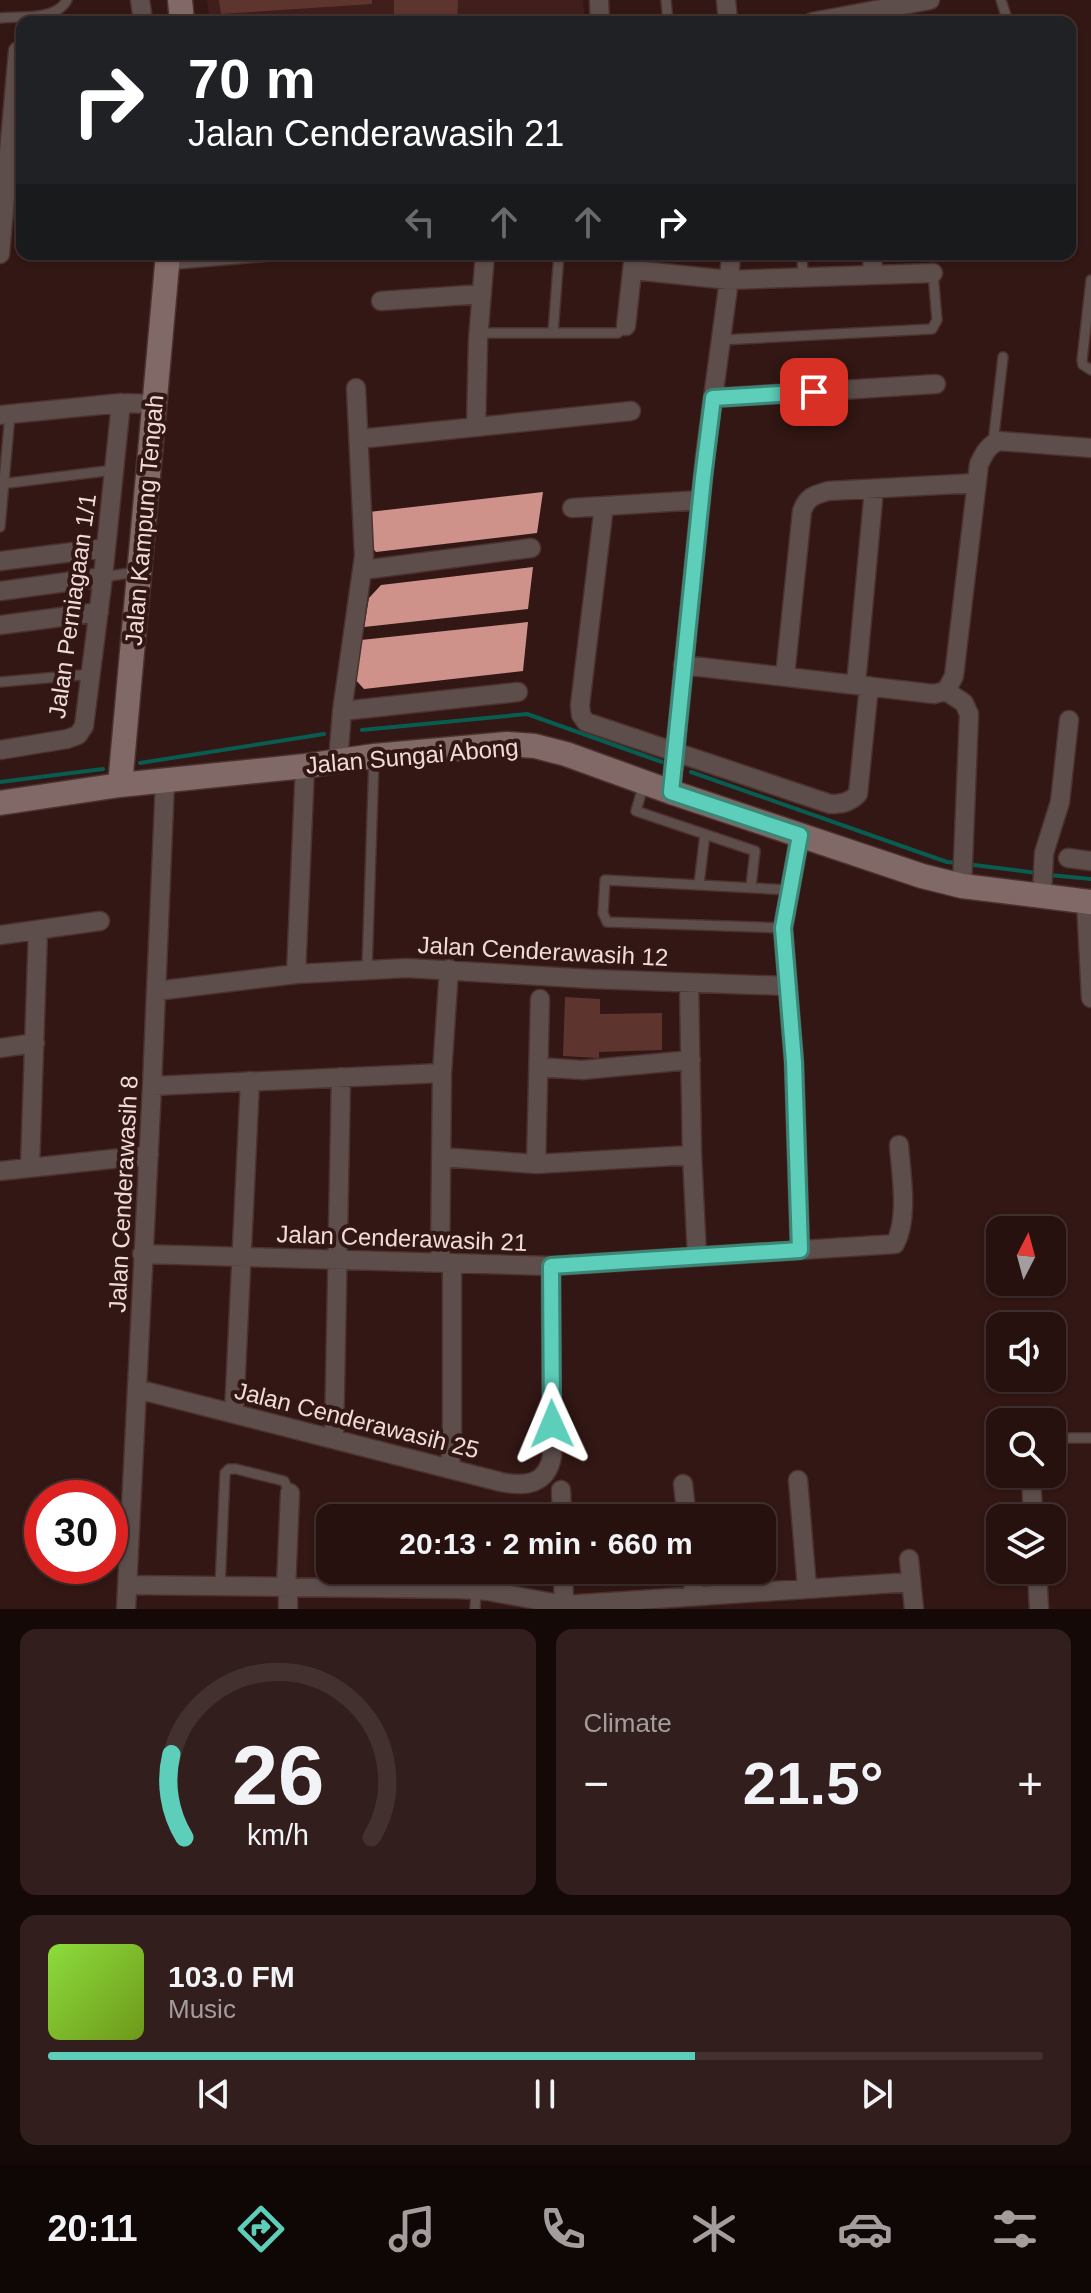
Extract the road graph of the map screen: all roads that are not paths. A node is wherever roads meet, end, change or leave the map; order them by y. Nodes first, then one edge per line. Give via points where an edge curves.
1 (67, 0) edge
2 (927, 0) edge
3 (21, 16) edge
4 (843, 16) edge
5 (16, 74) edge
6 (0, 254) edge
7 (168, 260) edge
8 (485, 260) edge
9 (559, 260) edge
10 (731, 260) edge
11 (802, 260) edge
12 (872, 260) edge
13 (633, 262) edge
14 (933, 273) joint
15 (873, 275) junction
16 (803, 278) junction
17 (729, 280) junction
18 (1091, 280) edge
19 (482, 294) junction
20 (381, 301) dead end
21 (626, 326) joint
22 (479, 333) junction
23 (553, 333) junction
24 (721, 340) junction
25 (1003, 357) dead end
26 (1091, 370) edge
27 (936, 384) dead end
28 (356, 388) dead end
29 (713, 398) junction
30 (121, 403) junction
31 (155, 404) junction
32 (631, 411) dead end
33 (5, 414) edge
34 (476, 427) junction
35 (359, 439) junction
36 (996, 442) junction
37 (1091, 448) edge
38 (114, 470) junction
39 (976, 483) junction
40 (2, 484) edge
41 (874, 489) junction
42 (701, 500) junction
43 (604, 506) junction
44 (572, 508) dead end
45 (0, 527) edge
46 (105, 548) junction
47 (531, 548) dead end
48 (0, 561) edge
49 (363, 570) junction
50 (139, 572) junction
51 (103, 577) junction
52 (0, 591) edge
53 (99, 612) junction
54 (0, 625) edge
55 (683, 665) junction
56 (92, 674) junction
57 (785, 676) junction
58 (0, 682) edge
59 (862, 685) junction
60 (946, 691) junction
61 (518, 692) dead end
62 (342, 711) junction
63 (1069, 720) dead end
64 (0, 750) edge
65 (675, 752) junction
66 (374, 756) junction
67 (338, 762) junction
68 (305, 766) junction
69 (165, 781) junction
70 (644, 783) junction
71 (120, 785) junction
72 (671, 792) junction
73 (0, 803) edge
74 (705, 834) junction
75 (800, 835) junction
76 (1068, 858) dead end
77 (1091, 861) edge
78 (962, 867) junction
79 (1042, 878) junction
80 (699, 884) junction
81 (751, 886) junction
82 (790, 890) junction
83 (1088, 901) edge
84 (100, 921) dead end
85 (783, 928) junction
86 (38, 930) junction
87 (0, 935) edge
88 (1090, 936) edge
89 (367, 969) junction
90 (449, 969) junction
91 (296, 974) junction
92 (689, 983) junction
93 (788, 986) junction
94 (156, 991) junction
95 (1091, 998) edge
96 (540, 999) dead end
97 (35, 1043) junction
98 (0, 1048) edge
99 (691, 1060) junction
100 (539, 1067) junction
101 (442, 1073) junction
102 (341, 1077) junction
103 (250, 1081) junction
104 (152, 1086) junction
105 (899, 1145) dead end
106 (149, 1155) junction
107 (692, 1155) junction
108 (441, 1157) junction
109 (536, 1164) junction
110 (30, 1167) junction
111 (0, 1171) edge
112 (800, 1250) junction
113 (142, 1254) junction
114 (697, 1256) junction
115 (240, 1257) junction
116 (336, 1260) junction
117 (446, 1263) junction
118 (551, 1266) junction
119 (137, 1389) junction
120 (234, 1413) junction
121 (334, 1438) junction
122 (1066, 1438) edge
123 (1091, 1438) edge
124 (449, 1469) junction
125 (798, 1480) dead end
126 (683, 1484) dead end
127 (561, 1490) dead end
128 (290, 1493) joint
129 (562, 1504) edge
130 (685, 1504) edge
131 (909, 1559) dead end
132 (911, 1582) junction
133 (563, 1584) edge
134 (693, 1584) edge
135 (1038, 1584) edge
136 (127, 1585) junction
137 (220, 1587) junction
138 (287, 1588) junction
139 (807, 1588) junction
140 (694, 1596) junction
141 (475, 1600) edge
142 (564, 1607) edge
143 (126, 1609) edge
144 (288, 1609) edge
145 (914, 1609) edge
146 (1039, 1609) edge

1 - 3 lane via 53,13
2 - 4 street
5 - 6 street
7 - 31 street, Jalan Kampung Tengah
8 - 19 street
9 - 23 lane
10 - 17 street
11 - 16 lane
12 - 15 street
13 - 17 street
13 - 21 street
14 - 15 street
14 - 24 lane via 937,320 932,329
15 - 16 street
16 - 17 street
17 - 24 street
18 - 26 lane via 1082,360
19 - 20 street
19 - 22 street
21 - 23 lane via 618,333
22 - 23 lane
22 - 34 street
24 - 29 street
25 - 36 lane
27 - 29 street
28 - 35 street
29 - 42 street
30 - 31 street
30 - 33 street
30 - 38 street, Jalan Perniagaan 1/1
31 - 50 street, Jalan Kampung Tengah
32 - 34 street
33 - 40 lane
34 - 35 street
35 - 49 street
36 - 37 street
36 - 39 street via 985,451
38 - 40 lane
38 - 46 street, Jalan Perniagaan 1/1
39 - 41 street
39 - 60 street via 954,676
40 - 45 lane
41 - 57 street via 828,491 806,501
41 - 59 street
42 - 43 street
42 - 55 street
43 - 44 street
43 - 65 street via 581,715 595,727
46 - 48 street
46 - 51 street, Jalan Perniagaan 1/1
47 - 49 street
49 - 62 street
50 - 51 lane
50 - 71 street, Jalan Kampung Tengah
51 - 52 street
51 - 53 street, Jalan Perniagaan 1/1
53 - 54 street
53 - 56 street, Jalan Perniagaan 1/1
55 - 57 street
55 - 65 street
56 - 58 lane
56 - 64 street, Jalan Perniagaan 1/1 via 78,735
57 - 59 street
59 - 60 street
59 - 65 street via 858,794 841,804
60 - 78 street via 964,703 969,714
61 - 62 street
62 - 67 street
63 - 79 street via 1060,802 1046,843
65 - 72 street
66 - 67 street, Jalan Sungai Abong
66 - 70 street, Jalan Sungai Abong via 535,746
66 - 89 lane
67 - 68 street, Jalan Sungai Abong
68 - 69 street, Jalan Sungai Abong
68 - 91 street
69 - 71 street, Jalan Sungai Abong
69 - 94 street, Jalan Cenderawasih 8
70 - 72 street, Jalan Sungai Abong
70 - 74 lane via 636,811
71 - 73 street, Jalan Sungai Abong
72 - 75 street, Jalan Sungai Abong
74 - 80 lane
74 - 81 lane via 755,851
75 - 78 street, Jalan Sungai Abong via 922,876
75 - 82 street
76 - 77 street
78 - 79 street, Jalan Sungai Abong
79 - 83 street, Jalan Sungai Abong
80 - 81 lane
80 - 85 lane via 605,880 604,918
81 - 82 lane
82 - 85 street
83 - 88 street
84 - 86 street
85 - 93 street
86 - 87 street
86 - 97 street
88 - 95 street
89 - 90 street, Jalan Cenderawasih 12
89 - 91 street, Jalan Cenderawasih 12
90 - 92 street, Jalan Cenderawasih 12
90 - 101 street
91 - 94 street, Jalan Cenderawasih 12
92 - 93 street, Jalan Cenderawasih 12
92 - 99 street
93 - 112 street
94 - 104 street, Jalan Cenderawasih 8
96 - 100 street
97 - 98 street
97 - 110 street
99 - 100 street via 582,1070
99 - 107 street
100 - 109 street
101 - 102 street
101 - 108 street
102 - 103 street
102 - 116 street
103 - 104 street
103 - 115 street
104 - 106 street, Jalan Cenderawasih 8
105 - 112 street, Jalan Cenderawasih 21 via 903,1219 895,1244
106 - 110 street
106 - 113 street, Jalan Cenderawasih 8
107 - 109 street
107 - 114 street
108 - 109 street
108 - 117 street
110 - 111 street
112 - 114 street, Jalan Cenderawasih 21
113 - 115 street, Jalan Cenderawasih 21
113 - 119 street, Jalan Cenderawasih 8
114 - 118 street, Jalan Cenderawasih 21
115 - 116 street, Jalan Cenderawasih 21
115 - 120 street
116 - 117 street, Jalan Cenderawasih 21
116 - 121 street
117 - 118 street, Jalan Cenderawasih 21
117 - 124 street
118 - 124 street, Jalan Cenderawasih 25 via 550,1467 540,1479 523,1485
119 - 120 street, Jalan Cenderawasih 25
119 - 136 street, Jalan Cenderawasih 8
120 - 121 street, Jalan Cenderawasih 25
121 - 124 street, Jalan Cenderawasih 25
122 - 123 lane
125 - 139 street
126 - 130 street
127 - 129 street
128 - 137 lane via 284,1481 236,1469 225,1473
128 - 138 street
131 - 132 street
132 - 139 street
132 - 145 street
133 - 142 street
134 - 140 street
135 - 146 street
136 - 137 street
136 - 143 street, Jalan Cenderawasih 8
137 - 138 street
138 - 141 street
138 - 144 street
139 - 140 street
140 - 142 street
141 - 142 street

